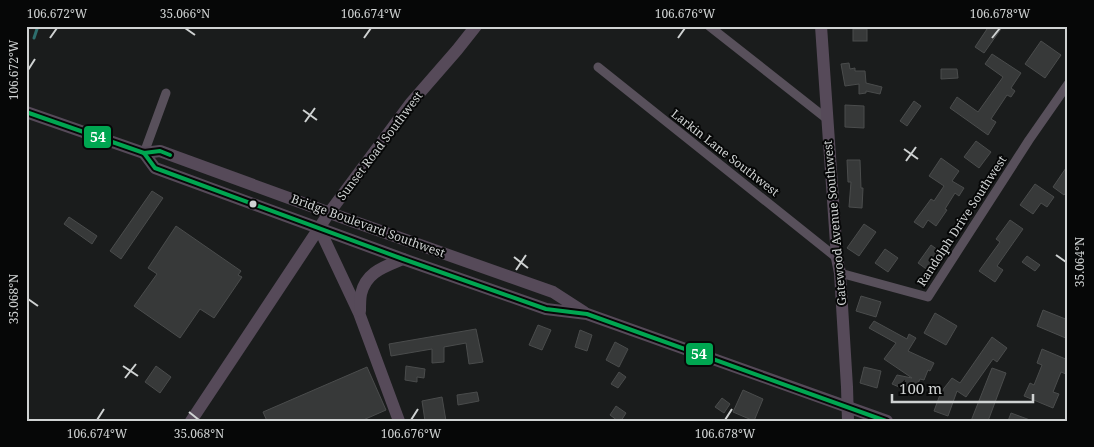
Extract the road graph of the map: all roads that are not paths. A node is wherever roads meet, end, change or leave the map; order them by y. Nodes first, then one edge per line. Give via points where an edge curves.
1 (476, 26) edge
2 (709, 26) edge
3 (821, 26) edge
4 (598, 67) dead end
5 (1068, 84) edge
6 (166, 93) dead end
7 (26, 112) edge
8 (827, 119) junction
9 (144, 153) junction
10 (329, 213) junction
11 (319, 228) junction
12 (837, 258) junction
13 (403, 259) junction
14 (840, 273) junction
15 (360, 313) junction
16 (587, 314) junction
17 (848, 407) junction
18 (191, 421) edge
19 (399, 421) edge
20 (848, 421) edge
21 (887, 421) edge

1 - 10 main road, Sunset Road Southwest via 410,104
2 - 8 street
3 - 8 main road, Gatewood Avenue Southwest
4 - 12 street, Larkin Lane Southwest
5 - 14 street, Randolph Drive Southwest via 928,297
6 - 9 street
7 - 9 main road, Bridge Boulevard Southwest
8 - 12 main road, Gatewood Avenue Southwest
9 - 10 main road, Bridge Boulevard Southwest via 160,151
9 - 11 main road, Bridge Boulevard Southwest via 155,168
10 - 11 main road, Sunset Road Southwest
10 - 16 main road, Bridge Boulevard Southwest via 553,292
11 - 13 main road, Bridge Boulevard Southwest
11 - 15 main road
11 - 18 main road, Sunset Road Southwest
12 - 14 main road, Gatewood Avenue Southwest
13 - 15 main road via 370,277 361,294
13 - 16 main road, Bridge Boulevard Southwest via 546,309
14 - 17 main road, Gatewood Avenue Southwest
15 - 19 main road
16 - 17 main road, Bridge Boulevard Southwest
17 - 20 main road, Gatewood Avenue Southwest
17 - 21 main road, Bridge Boulevard Southwest

